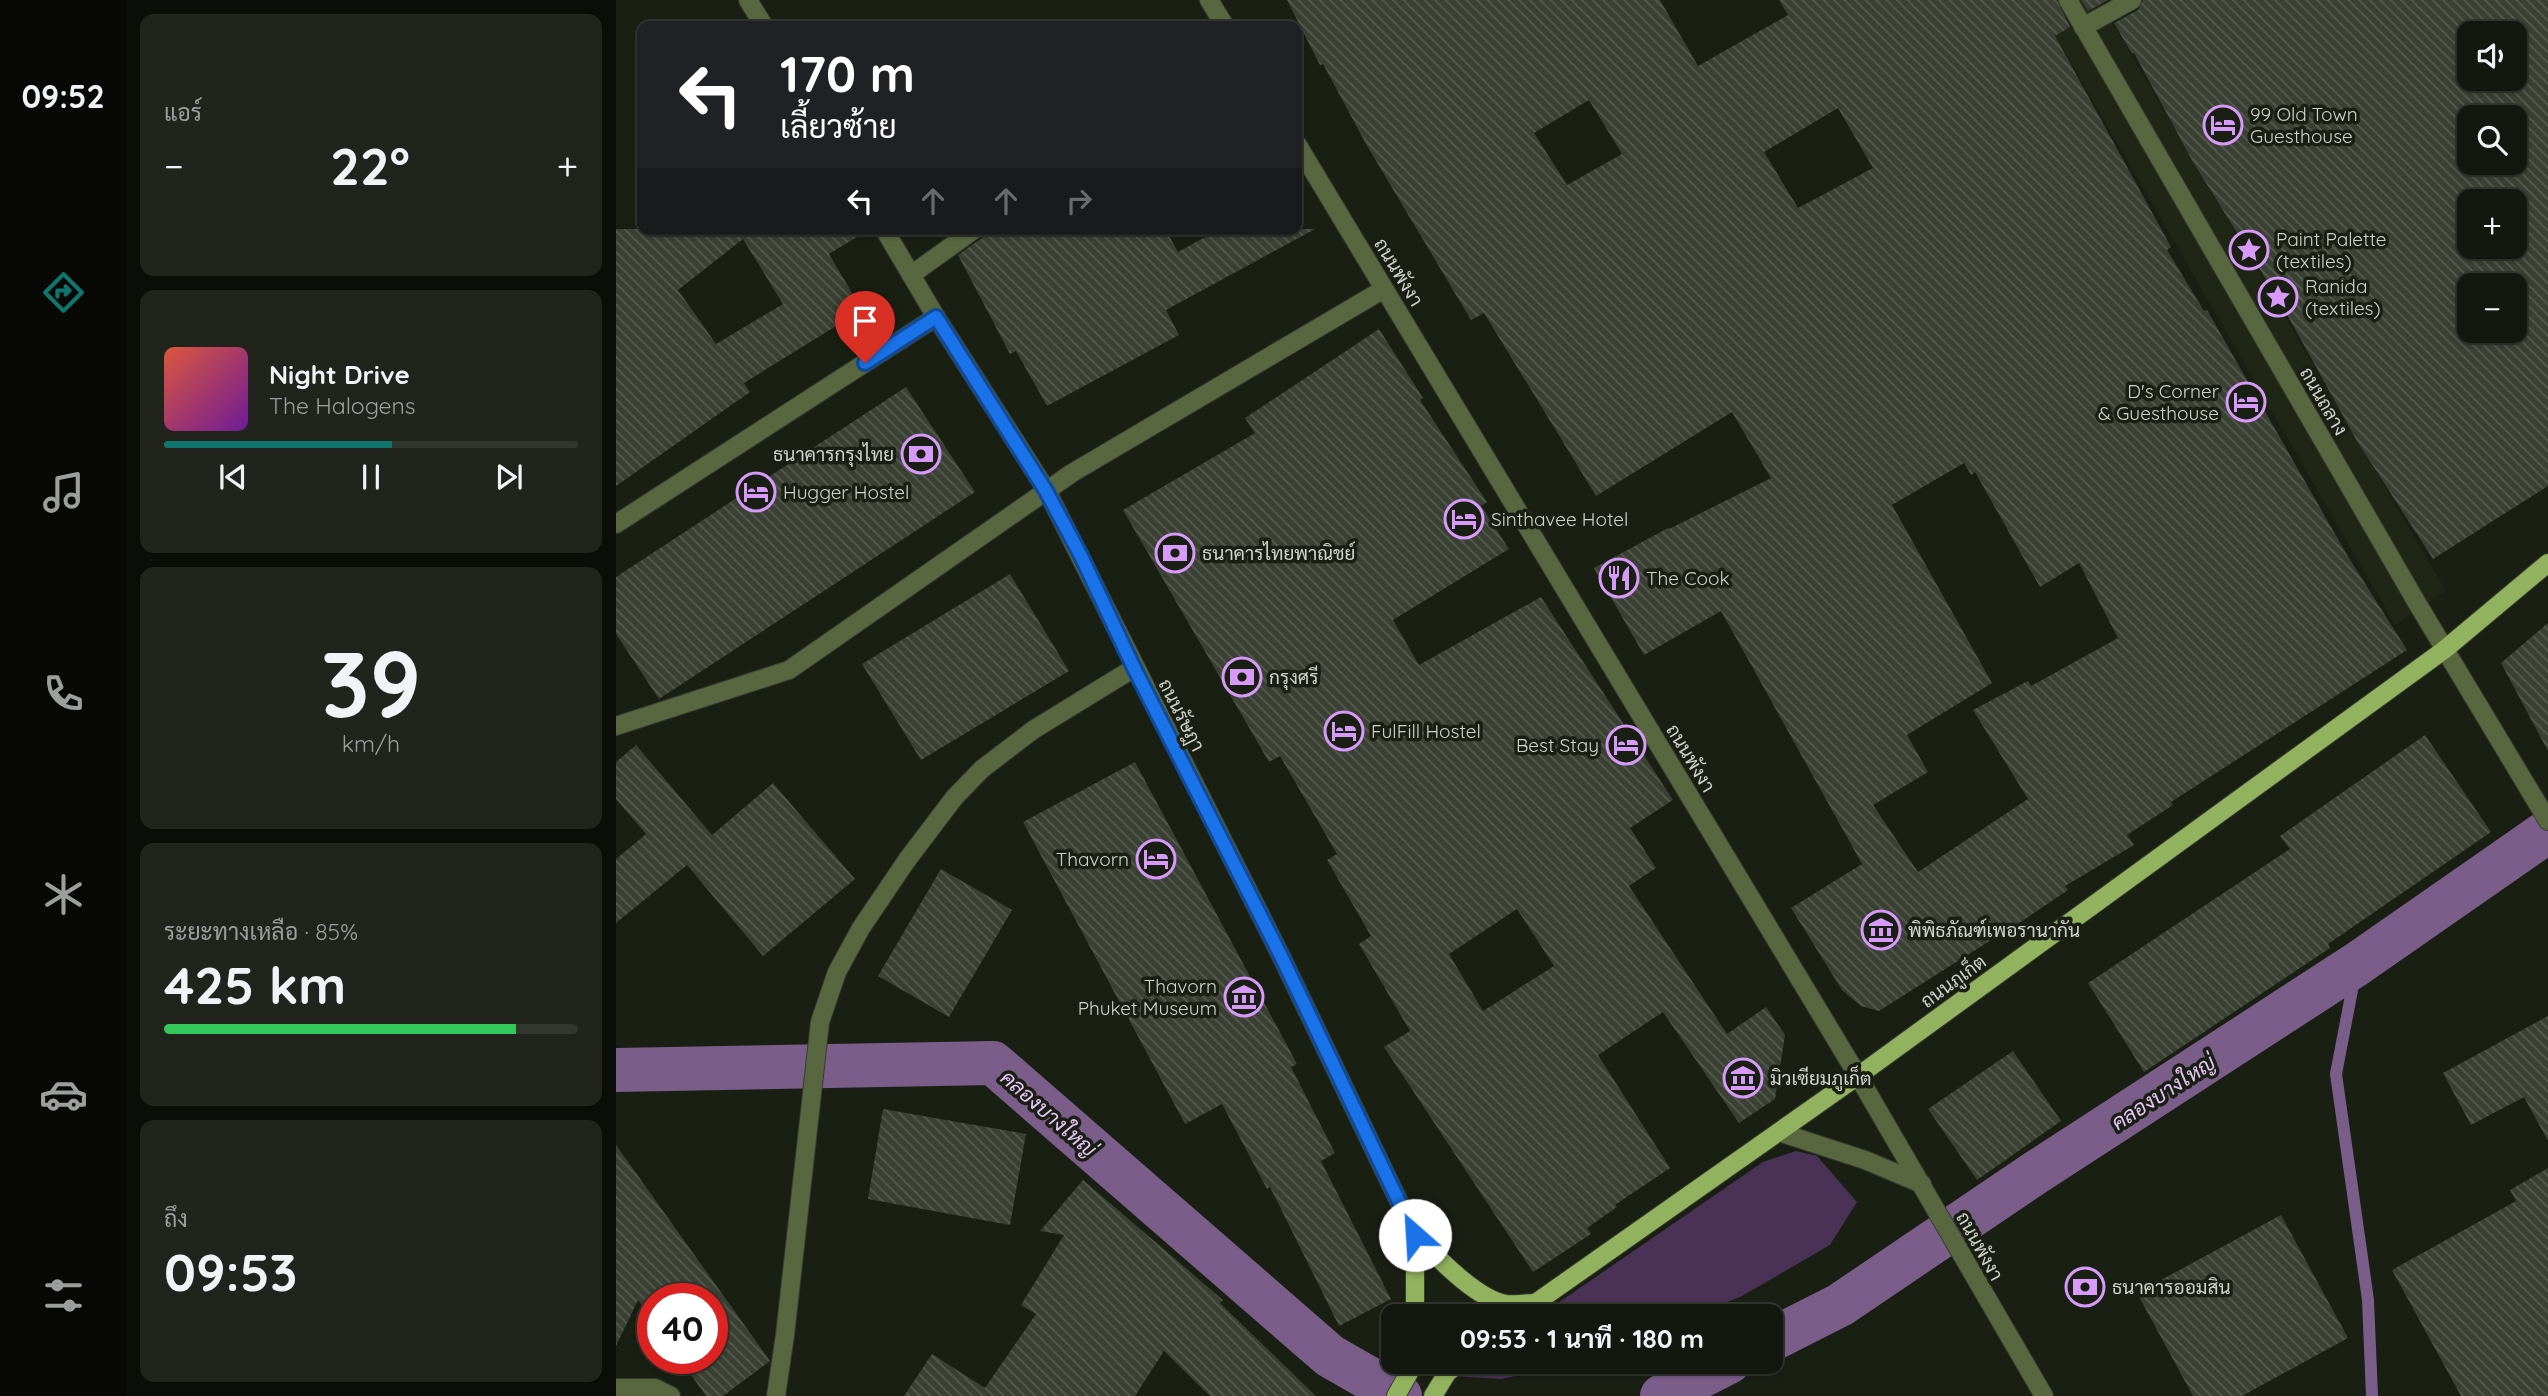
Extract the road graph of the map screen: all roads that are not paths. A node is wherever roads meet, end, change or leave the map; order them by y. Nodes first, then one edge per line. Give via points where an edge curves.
1 (748, 0) edge
2 (1209, 0) edge
3 (2067, 0) edge
4 (2132, 0) edge
5 (761, 21) edge
6 (1222, 21) edge
7 (2083, 27) junction
8 (1302, 152) edge
9 (888, 235) edge
10 (967, 235) edge
11 (911, 275) junction
12 (1384, 289) junction
13 (936, 317) junction
14 (1046, 491) junction
15 (616, 524) edge
16 (2548, 563) edge
17 (2444, 650) junction
18 (1134, 668) junction
19 (616, 726) edge
20 (2548, 821) edge
21 (1858, 1076) junction
22 (1779, 1132) junction
23 (1922, 1184) junction
24 (1415, 1235) junction
25 (1534, 1303) joint
26 (1415, 1304) edge
27 (1408, 1374) edge
28 (1449, 1374) edge
29 (616, 1388) edge
30 (671, 1396) edge
31 (776, 1396) edge
32 (1395, 1396) edge
33 (1433, 1396) edge
34 (2044, 1396) edge

1 - 5 street
2 - 6 street
3 - 7 street, ถนนถลาง
4 - 7 street
7 - 17 street, ถนนถลาง
8 - 12 street, ถนนพังงา
9 - 11 street, ถนนรัษฎา
10 - 11 street
11 - 13 street, ถนนรัษฎา
12 - 14 street
12 - 21 street, ถนนพังงา
13 - 14 street, ถนนรัษฎา
13 - 15 street
14 - 18 street, ถนนรัษฎา
14 - 19 street via 789,670
16 - 17 main road, ถนนภูเก็ต
17 - 20 street, ถนนถลาง
17 - 21 main road, ถนนภูเก็ต
18 - 24 street, ถนนรัษฎา via 1280,954
18 - 31 street via 1033,730 954,797 861,928 837,972 820,1022
21 - 22 main road, ถนนภูเก็ต
21 - 23 street, ถนนพังงา
22 - 23 street
22 - 25 main road, ถนนภูเก็ต
23 - 34 street, ถนนพังงา
24 - 25 main road, ถนนรัษฎา via 1480,1292 1505,1304
24 - 26 main road, ถนนรัษฎา
27 - 32 main road
28 - 33 main road
29 - 30 street via 655,1388

